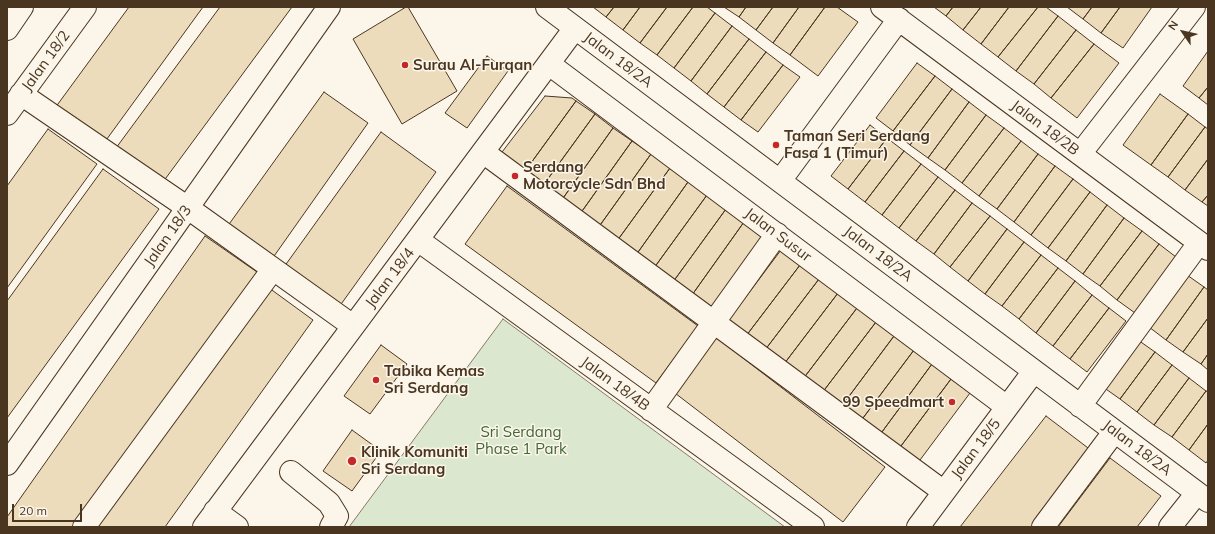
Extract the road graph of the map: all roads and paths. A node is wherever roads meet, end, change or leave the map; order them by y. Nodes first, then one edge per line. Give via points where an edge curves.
1 (22, 7) edge
2 (84, 7) edge
3 (330, 7) edge
4 (547, 7) edge
5 (1194, 7) edge
6 (891, 13) edge
7 (575, 28) junction
8 (7, 29) edge
9 (548, 64) junction
10 (21, 94) junction
11 (7, 114) edge
12 (483, 152) junction
13 (1080, 154) junction
14 (780, 181) junction
15 (188, 208) junction
16 (777, 234) junction
17 (418, 240) junction
18 (1203, 246) edge
19 (273, 269) junction
20 (714, 322) junction
21 (353, 326) junction
22 (1034, 371) junction
23 (1080, 406) junction
24 (1007, 407) junction
25 (651, 410) junction
26 (1114, 432) junction
27 (7, 464) edge
28 (291, 472) dead end
29 (944, 492) junction
30 (1202, 497) edge
31 (210, 519) edge
32 (84, 527) edge
33 (237, 527) edge
34 (331, 527) edge
35 (813, 527) edge
36 (918, 527) edge
37 (1042, 527) edge
38 (1170, 527) edge

1 - 8 street
2 - 10 street, Jalan 18/2
3 - 15 street, Jalan 18/3
4 - 7 street, Jalan 18/2A
5 - 13 street
6 - 13 street, Jalan 18/2B
6 - 14 street
7 - 9 street, Jalan 18/4
7 - 14 street, Jalan 18/2A
9 - 12 street, Jalan 18/4
9 - 16 street, Jalan Susur
10 - 11 street, Jalan 18/2
10 - 15 street
12 - 17 street, Jalan 18/4
12 - 20 street
13 - 18 street, Jalan 18/2B
14 - 22 street, Jalan 18/2A
15 - 19 street
15 - 27 street, Jalan 18/3
16 - 20 street
16 - 24 street, Jalan Susur
17 - 21 street, Jalan 18/4
17 - 25 street, Jalan 18/4B
18 - 23 street
19 - 21 street
19 - 32 street
20 - 25 street
20 - 29 street
21 - 31 street, Jalan 18/4
22 - 23 street, Jalan 18/2A
22 - 24 street, Jalan 18/5
23 - 26 street, Jalan 18/2A
24 - 29 street, Jalan 18/5
25 - 35 street, Jalan 18/4B
26 - 30 street, Jalan 18/2A
26 - 37 street
28 - 34 street via 329,503 338,516
29 - 36 street, Jalan 18/5
30 - 38 street
31 - 33 street

